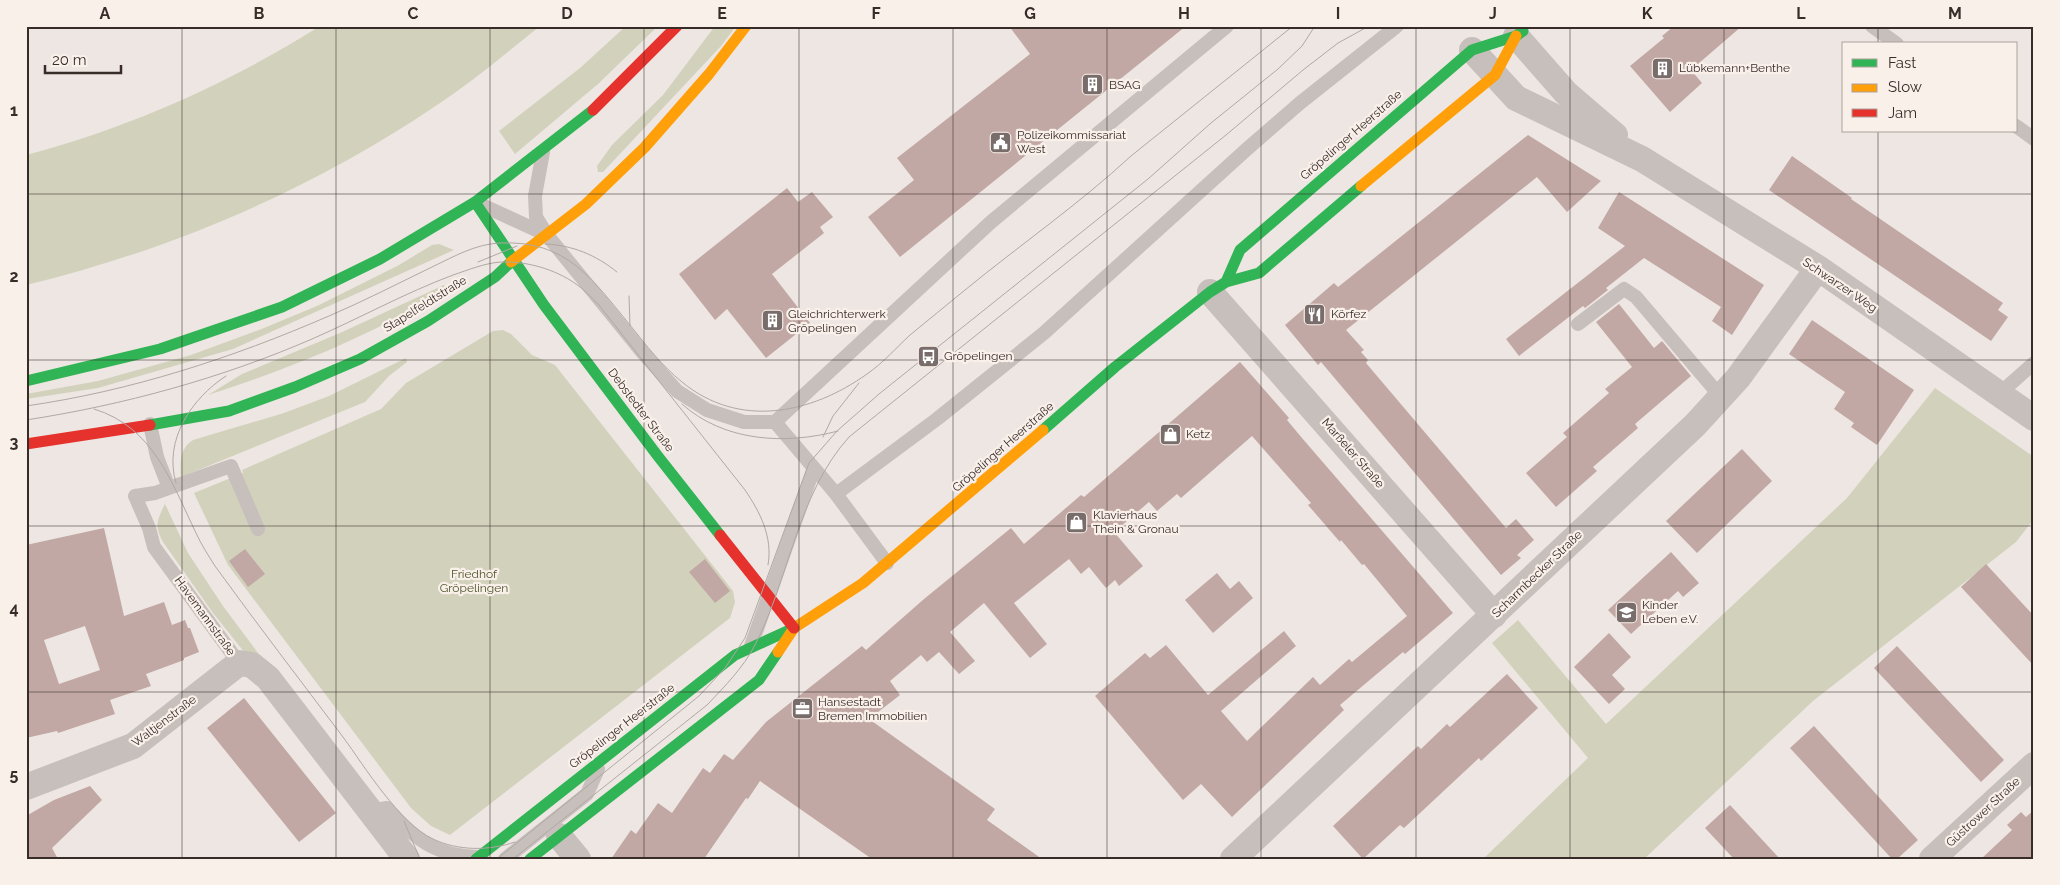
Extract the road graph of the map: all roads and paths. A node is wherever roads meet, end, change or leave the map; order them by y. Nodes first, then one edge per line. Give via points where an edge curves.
1 (676, 26) edge
2 (746, 26) edge
3 (1227, 26) edge
4 (1396, 26) edge
5 (1872, 26) edge
6 (1522, 31) edge
7 (1894, 42) edge
8 (1472, 50) junction
9 (1495, 75) junction
10 (2018, 127) edge
11 (2034, 139) edge
12 (544, 148) junction
13 (1642, 159) junction
14 (475, 202) junction
15 (547, 235) junction
16 (514, 260) junction
17 (1818, 268) junction
18 (1218, 287) junction
19 (1578, 324) dead end
20 (2034, 363) edge
21 (26, 381) edge
22 (1999, 394) junction
23 (1721, 397) junction
24 (2034, 418) edge
25 (775, 422) junction
26 (150, 424) junction
27 (26, 444) edge
28 (814, 468) junction
29 (169, 488) junction
30 (836, 494) junction
31 (258, 529) dead end
32 (887, 563) junction
33 (768, 596) junction
34 (1494, 614) junction
35 (794, 628) junction
36 (750, 648) junction
37 (239, 663) junction
38 (603, 758) junction
39 (2034, 765) edge
40 (26, 787) edge
41 (371, 811) junction
42 (559, 836) junction
43 (477, 858) edge
44 (407, 859) edge
45 (505, 859) edge
46 (530, 859) edge
47 (578, 859) edge
48 (1233, 859) edge
49 (1932, 859) edge

1 - 12 main road via 589,114
2 - 15 main road, Stapelfeldtstraße via 709,74 644,147 586,204
3 - 25 lane via 992,222
4 - 30 lane via 1247,149 1044,332 937,419
5 - 7 lane
6 - 8 main road, Gröpelinger Heerstraße
6 - 9 main road, Gröpelinger Heerstraße
6 - 13 street, Schwarzer Weg via 1566,93
8 - 9 street, Schwarzer Weg
8 - 18 main road, Gröpelinger Heerstraße via 1240,250
9 - 13 street, Schwarzer Weg via 1516,98
9 - 18 main road, Gröpelinger Heerstraße via 1259,273
10 - 11 lane
12 - 14 main road
12 - 15 lane via 535,196 536,217
13 - 17 street, Schwarzer Weg
14 - 15 lane
14 - 16 main road, Debstedter Straße
14 - 21 main road via 380,259 282,307 160,349
15 - 16 main road, Stapelfeldtstraße
15 - 25 lane via 677,391 707,410 744,422
16 - 26 main road, Stapelfeldtstraße via 495,277 428,321 360,359 229,410
16 - 33 main road, Debstedter Straße via 657,455
17 - 22 street, Schwarzer Weg
17 - 23 street, Scharmbecker Straße
18 - 32 main road, Gröpelinger Heerstraße via 1116,367
18 - 34 street, Marßeler Straße
19 - 23 lane via 1624,290 1636,297
20 - 22 lane
22 - 24 street, Schwarzer Weg
23 - 34 street, Scharmbecker Straße
25 - 28 lane
26 - 27 main road, Stapelfeldtstraße
26 - 29 lane via 157,457
28 - 30 lane
28 - 33 lane
29 - 31 lane via 231,466
29 - 37 lane, Havemannstraße via 135,496 154,547
30 - 32 lane
32 - 35 main road, Gröpelinger Heerstraße via 863,583
33 - 35 main road, Debstedter Straße
33 - 36 lane
34 - 48 street, Scharmbecker Straße
35 - 36 main road, Gröpelinger Heerstraße
35 - 42 main road, Gröpelinger Heerstraße via 759,680
36 - 38 main road, Gröpelinger Heerstraße via 735,654
37 - 40 street, Waltjenstraße via 134,746
37 - 41 street, Havemannstraße via 252,665 268,678
38 - 43 main road, Gröpelinger Heerstraße
38 - 45 lane via 587,794
39 - 49 street, Güstrower Straße
41 - 43 lane via 387,808 419,841 440,851
41 - 44 street, Havemannstraße
42 - 46 main road, Gröpelinger Heerstraße
42 - 47 street

